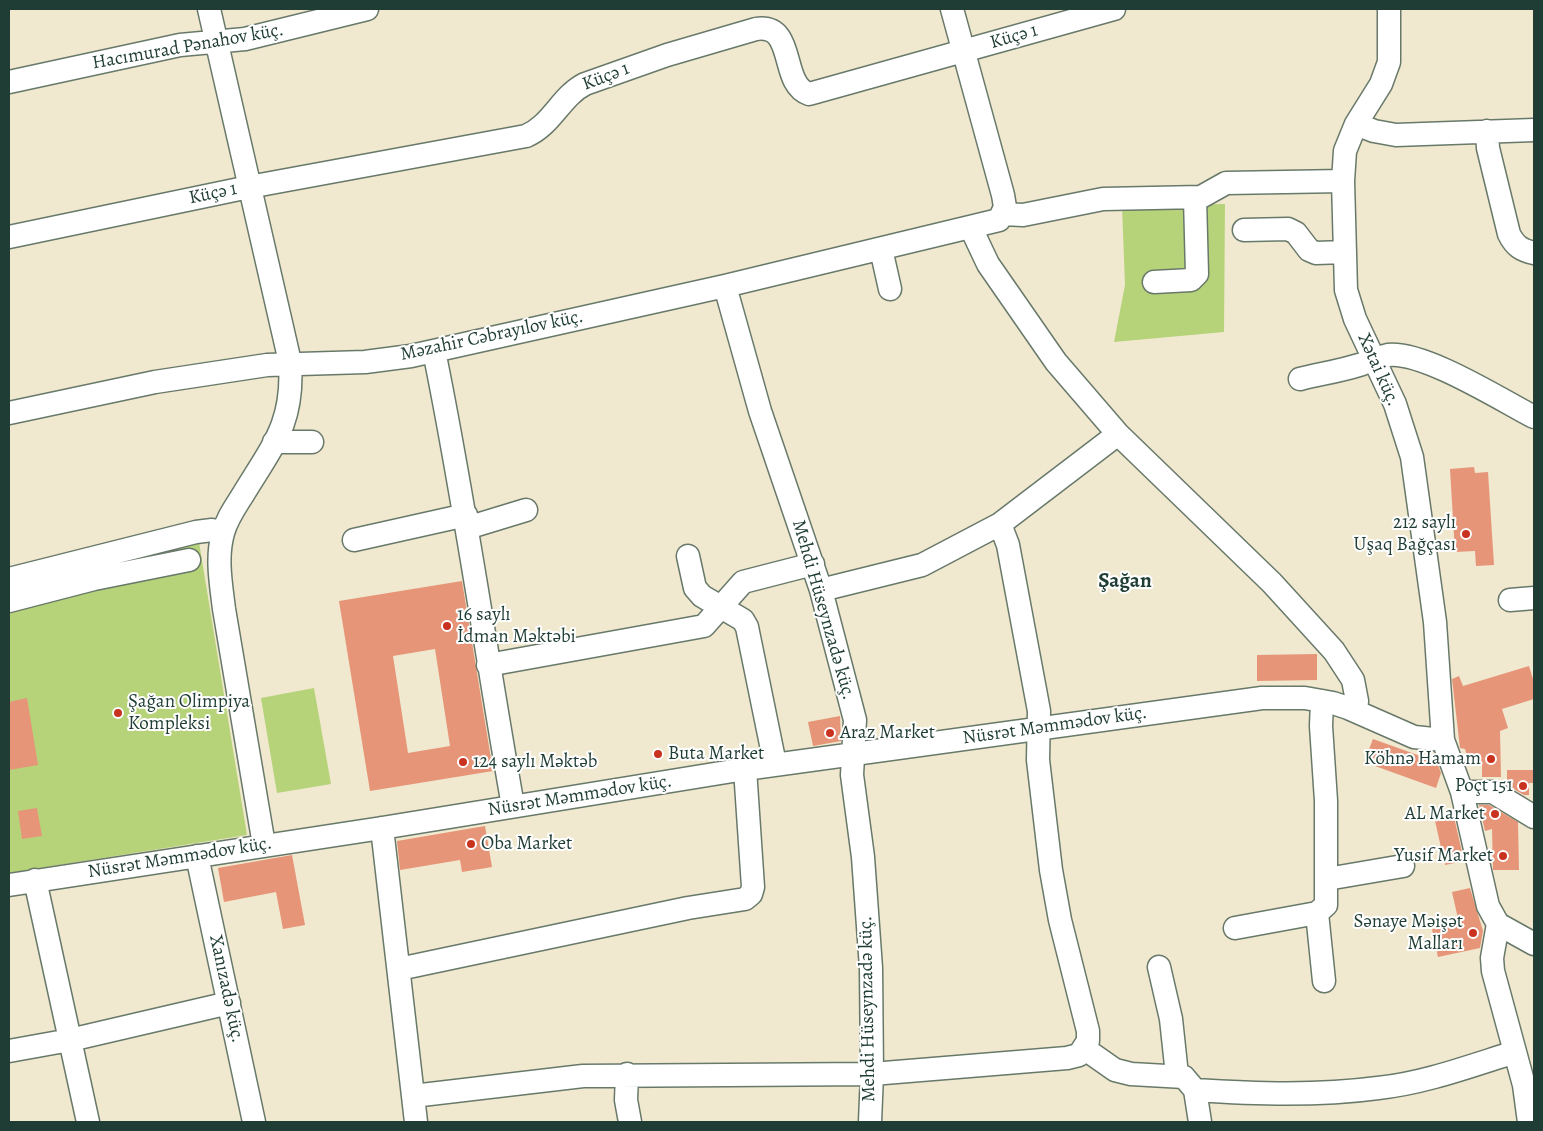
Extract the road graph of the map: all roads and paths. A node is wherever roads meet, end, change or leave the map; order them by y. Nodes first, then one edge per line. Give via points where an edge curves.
1 (209, 9) edge
2 (368, 9) edge
3 (952, 9) edge
4 (1114, 9) edge
5 (1389, 9) edge
6 (217, 42) junction
7 (963, 51) junction
8 (9, 82) edge
9 (1356, 124) junction
10 (1534, 130) edge
11 (1487, 131) junction
12 (1344, 181) junction
13 (249, 187) junction
14 (1195, 198) junction
15 (1003, 214) junction
16 (971, 228) junction
17 (1244, 230) dead end
18 (9, 237) edge
19 (881, 249) junction
20 (1346, 252) junction
21 (1534, 253) edge
22 (1154, 282) dead end
23 (725, 286) junction
24 (890, 289) dead end
25 (434, 351) junction
26 (1375, 359) junction
27 (290, 362) junction
28 (1300, 379) dead end
29 (9, 413) edge
30 (1534, 418) edge
31 (1118, 434) junction
32 (274, 442) junction
33 (312, 442) dead end
34 (526, 510) dead end
35 (466, 521) junction
36 (1000, 524) junction
37 (223, 532) junction
38 (354, 540) dead end
39 (688, 556) dead end
40 (189, 560) dead end
41 (813, 564) junction
42 (9, 579) edge
43 (822, 590) junction
44 (1534, 598) edge
45 (1510, 600) dead end
46 (9, 601) edge
47 (722, 606) junction
48 (488, 665) junction
49 (1322, 701) junction
50 (1356, 711) junction
51 (1039, 728) junction
52 (1443, 740) junction
53 (853, 755) junction
54 (775, 764) junction
55 (745, 769) junction
56 (1462, 792) junction
57 (513, 806) junction
58 (1534, 817) edge
59 (382, 828) junction
60 (264, 845) junction
61 (197, 856) junction
62 (1403, 866) dead end
63 (1327, 879) junction
64 (35, 880) junction
65 (9, 884) edge
66 (1317, 913) junction
67 (1498, 924) junction
68 (1235, 928) dead end
69 (1534, 943) edge
70 (1158, 966) dead end
71 (399, 969) junction
72 (1324, 981) dead end
73 (229, 1003) junction
74 (70, 1040) junction
75 (1085, 1049) junction
76 (9, 1051) edge
77 (1515, 1052) junction
78 (627, 1074) junction
79 (872, 1074) junction
80 (1177, 1075) junction
81 (1195, 1090) junction
82 (413, 1096) junction
83 (88, 1122) edge
84 (254, 1122) edge
85 (416, 1122) edge
86 (630, 1122) edge
87 (870, 1122) edge
88 (1200, 1122) edge
89 (1529, 1122) edge

1 - 6 street
2 - 6 street, Hacımurad Pənahov küç. via 245,39
3 - 7 street
4 - 7 street, Küçə 1
5 - 9 street, Xətai küç. via 1389,62 1381,84
6 - 8 street, Hacımurad Pənahov küç. via 180,46
6 - 13 street
7 - 13 street, Küçə 1 via 809,94 796,83 780,38 766,27 667,55 586,84 574,90 538,131 526,136
7 - 15 street via 1003,195
9 - 11 street via 1396,134
9 - 12 street, Xətai küç. via 1346,151
10 - 11 street
11 - 21 street via 1488,148 1509,234 1521,250
12 - 14 street via 1226,183 1205,196
12 - 20 street, Xətai küç.
13 - 18 street, Küçə 1
13 - 27 street
14 - 15 street via 1103,199 1023,215
14 - 22 street via 1197,274 1191,280
15 - 16 street, Məzahir Cəbrayılov küç. via 999,220
16 - 19 street, Məzahir Cəbrayılov küç.
16 - 31 street via 988,264 1056,362
17 - 20 street via 1288,229 1316,253
19 - 23 street, Məzahir Cəbrayılov küç.
19 - 24 street
20 - 26 street, Xətai küç. via 1349,303
23 - 25 street, Məzahir Cəbrayılov küç.
23 - 41 street, Mehdi Hüseynzadə küç. via 760,411
25 - 27 street, Məzahir Cəbrayılov küç. via 365,362
25 - 35 street
26 - 28 street
26 - 30 street via 1388,355 1416,358
26 - 52 street, Xətai küç. via 1405,432 1417,482 1435,622
27 - 29 street, Məzahir Cəbrayılov küç. via 155,382
27 - 32 street via 290,403
31 - 36 street
31 - 50 street via 1272,583 1328,643 1353,680 1358,701
32 - 33 street
32 - 37 street
34 - 35 street
35 - 38 street
35 - 48 street
36 - 43 street via 922,565
36 - 51 street via 1008,546 1036,695
37 - 42 street via 196,532
37 - 60 street via 219,570 224,609
39 - 47 street via 695,588 702,596
40 - 46 street via 94,579
41 - 43 street, Mehdi Hüseynzadə küç.
41 - 47 street via 743,582
43 - 53 street, Mehdi Hüseynzadə küç. via 855,720
44 - 45 street
47 - 48 street via 711,620 697,629
47 - 54 street via 743,620 747,627
48 - 57 street
49 - 50 street, Nüsrət Məmmədov küç.
49 - 51 street, Nüsrət Məmmədov küç. via 1262,698
49 - 63 street
50 - 52 street, Nüsrət Məmmədov küç. via 1414,737
51 - 53 street, Nüsrət Məmmədov küç.
51 - 75 street via 1038,760 1051,870 1088,1032
52 - 56 street, Xətai küç.
53 - 54 street, Nüsrət Məmmədov küç.
53 - 79 street, Mehdi Hüseynzadə küç. via 852,776 863,857 871,968
54 - 55 street, Nüsrət Məmmədov küç.
55 - 57 street, Nüsrət Məmmədov küç.
55 - 71 street via 753,887 745,898
56 - 58 street via 1493,792
56 - 67 street, Xətai küç. via 1488,906
57 - 59 street, Nüsrət Məmmədov küç.
59 - 60 street, Nüsrət Məmmədov küç.
59 - 71 street
60 - 61 street, Nüsrət Məmmədov küç.
61 - 64 street, Nüsrət Məmmədov küç.
61 - 73 street, Xanızadə küç.
62 - 63 street
63 - 66 street via 1326,905
64 - 65 street, Nüsrət Məmmədov küç.
64 - 74 street
66 - 68 street
66 - 72 street
67 - 69 street
67 - 77 street via 1493,971
70 - 80 street via 1170,1018
71 - 82 street
73 - 74 street
73 - 84 street, Xanızadə küç.
74 - 76 street
74 - 83 street
75 - 79 street via 1080,1055 1067,1058
75 - 80 street via 1116,1070 1130,1074
77 - 81 street via 1428,1079 1378,1088 1267,1094
77 - 89 street
78 - 79 street
78 - 82 street via 568,1077
78 - 86 street via 626,1100
79 - 87 street, Mehdi Hüseynzadə küç.
80 - 81 street via 1184,1077
81 - 88 street
82 - 85 street

